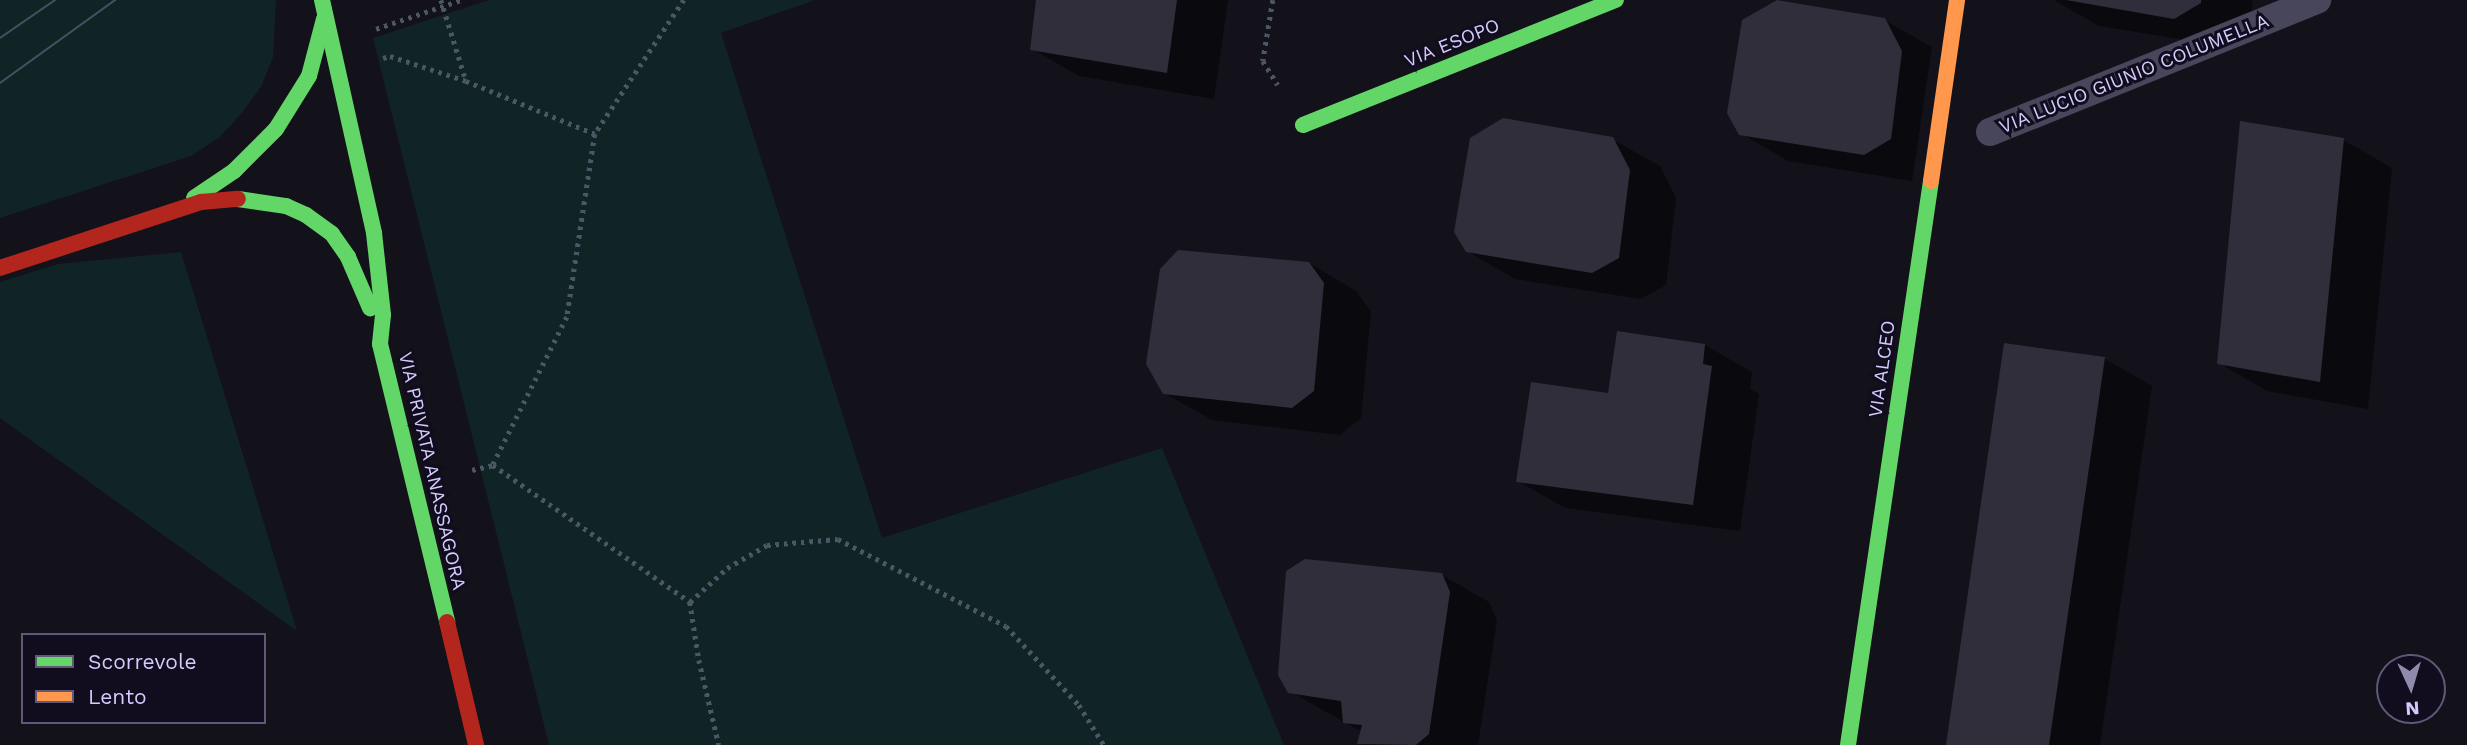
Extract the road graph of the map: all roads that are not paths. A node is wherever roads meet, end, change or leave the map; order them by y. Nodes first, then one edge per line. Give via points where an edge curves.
1 (1616, 0) edge
2 (1957, 0) edge
3 (2317, 0) edge
4 (324, 7) edge
5 (1304, 125) road end
6 (1990, 132) dead end
7 (165, 213) junction
8 (0, 268) edge
9 (380, 344) junction
10 (476, 745) edge
11 (1848, 745) edge

1 - 5 street, VIA ESOPO
2 - 11 street, VIA ALCEO
3 - 6 lane, VIA LUCIO GIUNIO COLUMELLA
4 - 7 street via 309,76 276,129 223,181
4 - 9 street, VIA PRIVATA ANASSAGORA via 374,233 383,315
7 - 8 street
7 - 9 street via 224,197 267,200 306,215 332,234 348,257
9 - 10 street, VIA PRIVATA ANASSAGORA

